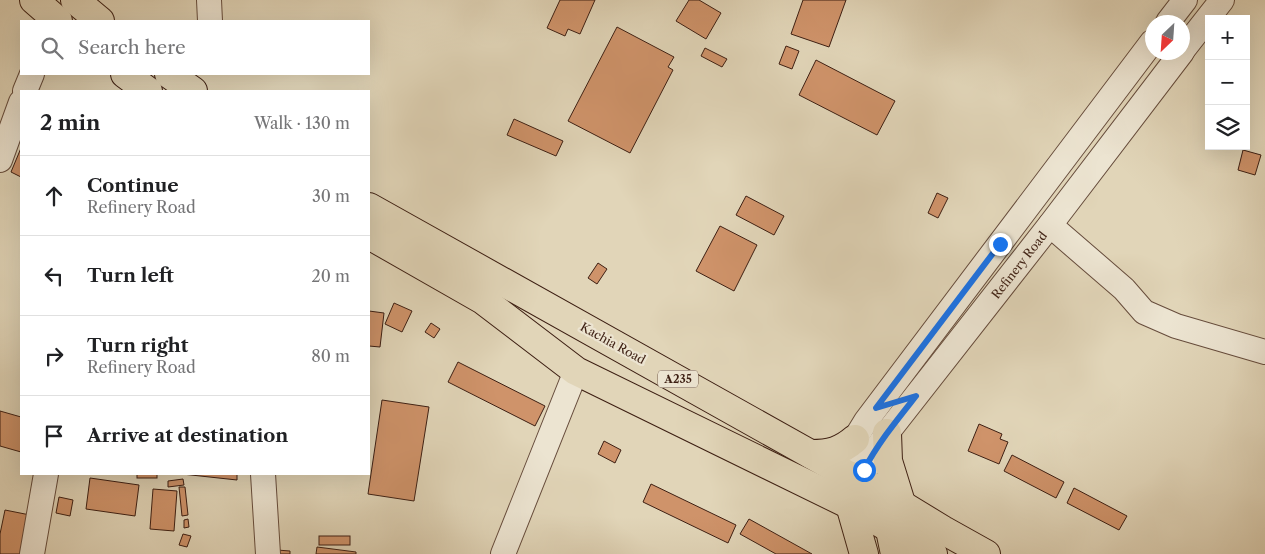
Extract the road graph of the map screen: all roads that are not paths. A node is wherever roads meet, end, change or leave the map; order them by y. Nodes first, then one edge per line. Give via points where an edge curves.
1 (75, 0) edge
2 (209, 0) edge
3 (1184, 0) edge
4 (1222, 0) edge
5 (1173, 15) edge
6 (99, 20) edge
7 (210, 20) edge
8 (1190, 42) edge
9 (1145, 51) edge
10 (1176, 60) edge
11 (32, 75) edge
12 (25, 90) edge
13 (20, 105) edge
14 (0, 160) edge
15 (370, 208) edge
16 (1050, 225) junction
17 (370, 236) edge
18 (1265, 352) edge
19 (576, 371) junction
20 (916, 396) junction
21 (876, 408) junction
22 (887, 433) junction
23 (855, 439) junction
24 (812, 454) junction
25 (46, 475) edge
26 (263, 475) edge
27 (854, 477) junction
28 (901, 504) junction
29 (850, 505) junction
30 (892, 542) edge
31 (936, 546) edge
32 (32, 554) edge
33 (268, 554) edge
34 (503, 554) edge
35 (864, 554) edge
36 (986, 554) edge

1 - 6 main road
2 - 7 street
3 - 5 street
4 - 8 street, Refinery Road
9 - 21 street
10 - 16 street, Refinery Road
11 - 12 street
13 - 14 street
15 - 24 main road, Kachia Road / A235
16 - 18 street via 1124,289 1144,312 1176,326
16 - 20 street, Refinery Road
17 - 19 main road, Kachia Road / A235 via 483,300
19 - 29 main road, Kachia Road / A235
19 - 34 street
20 - 21 street
20 - 22 street, Refinery Road
21 - 23 street
22 - 27 street, Refinery Road
22 - 28 main road via 888,461
23 - 24 main road via 836,452
23 - 27 street via 848,457
24 - 27 main road, Kachia Road / A235
25 - 32 street
26 - 33 street
27 - 28 main road, Kachia Road / A235
27 - 29 main road
27 - 30 main road
28 - 31 main road, Kachia Road / A235
29 - 30 main road, Kachia Road / A235
29 - 35 main road
30 - 31 main road, Kachia Road / A235
31 - 36 main road, Kachia Road / A235

